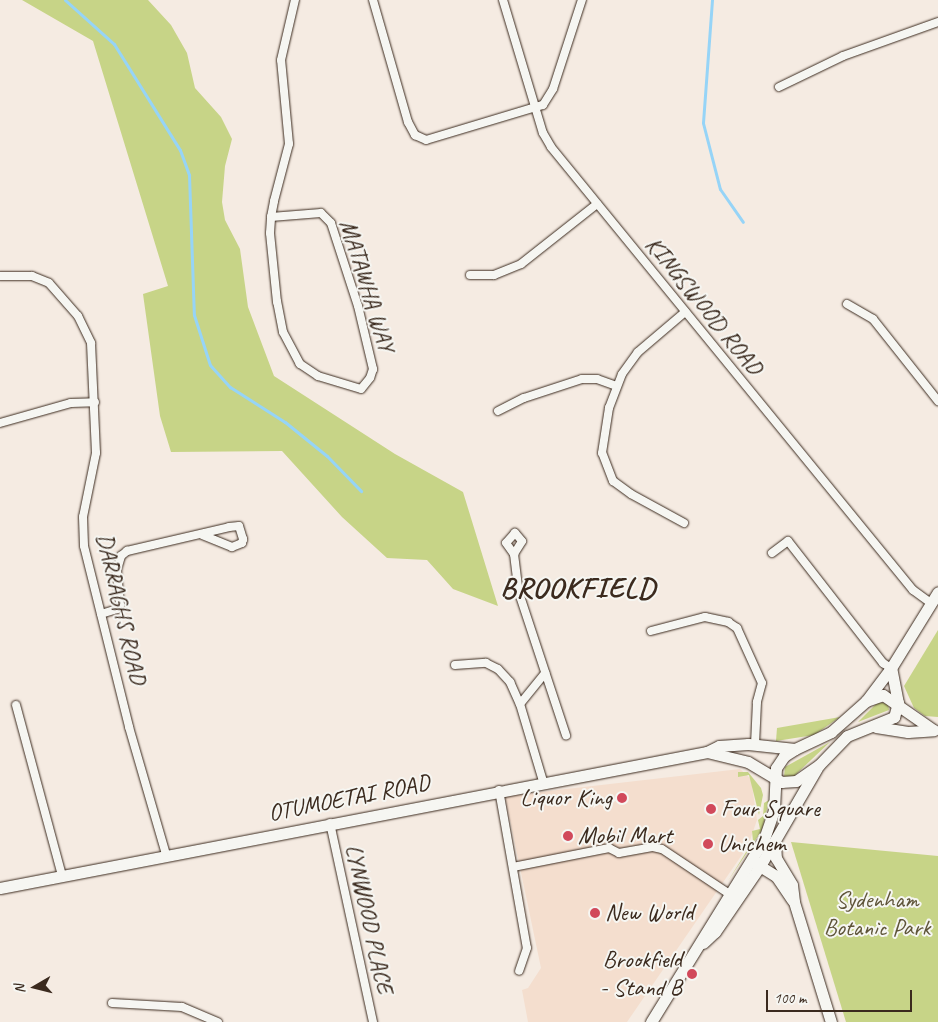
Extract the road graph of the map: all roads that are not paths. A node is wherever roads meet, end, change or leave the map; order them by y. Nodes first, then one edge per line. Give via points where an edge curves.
1 (295, 0) edge
2 (373, 0) edge
3 (503, 0) edge
4 (582, 0) edge
5 (938, 22) edge
6 (779, 87) dead end
7 (536, 108) junction
8 (597, 204) junction
9 (271, 217) junction
10 (470, 275) dead end
11 (0, 276) edge
12 (847, 304) dead end
13 (685, 312) junction
14 (616, 386) junction
15 (95, 402) junction
16 (938, 402) edge
17 (498, 411) dead end
18 (0, 423) edge
19 (684, 523) dead end
20 (202, 535) junction
21 (772, 552) dead end
22 (514, 554) dead end
23 (938, 592) edge
24 (931, 603) junction
25 (101, 614) junction
26 (651, 631) dead end
27 (454, 665) dead end
28 (891, 668) junction
29 (545, 672) junction
30 (866, 701) junction
31 (898, 703) junction
32 (520, 704) junction
33 (16, 705) dead end
34 (871, 726) junction
35 (935, 730) edge
36 (566, 735) dead end
37 (755, 745) junction
38 (795, 749) junction
39 (707, 752) junction
40 (819, 764) junction
41 (774, 778) junction
42 (543, 781) junction
43 (499, 790) junction
44 (330, 824) junction
45 (166, 854) junction
46 (771, 857) junction
47 (755, 864) junction
48 (513, 867) junction
49 (62, 876) junction
50 (0, 888) edge
51 (728, 893) junction
52 (794, 902) junction
53 (701, 945) junction
54 (519, 970) dead end
55 (112, 1004) dead end
56 (652, 1021) edge
57 (218, 1022) edge
58 (372, 1022) edge
59 (830, 1022) edge

1 - 9 street via 281,60 289,144
2 - 7 street via 408,122 419,138 440,138
3 - 7 street, KINGSWOOD ROAD
4 - 7 street via 553,89 543,105
5 - 6 street via 843,56
7 - 8 street, KINGSWOOD ROAD via 546,139
8 - 10 street via 521,264 494,275
8 - 13 street, KINGSWOOD ROAD
9 - 9 street, MATAWHA WAY via 321,213 331,223 358,306 373,368 361,389 308,371 292,353 283,332 277,302
11 - 15 street, DARRAGHS ROAD via 32,276 67,300 91,344
12 - 16 street via 873,319
13 - 14 street via 638,352
13 - 24 street, KINGSWOOD ROAD via 913,590
14 - 17 street via 597,379 582,379 524,398
14 - 19 street via 602,443 608,474 631,494
15 - 18 street via 71,404
15 - 25 street, DARRAGHS ROAD via 96,453 83,530
20 - 20 street via 218,528 239,526 243,539 242,543 232,547
20 - 25 street via 127,551 121,556 117,570 120,607
21 - 28 street via 788,541 883,663
22 - 29 street via 516,582
23 - 24 main road
24 - 28 main road
25 - 45 street, DARRAGHS ROAD
26 - 37 street via 705,617 728,622 737,628 762,683 757,702
27 - 32 street via 492,665 510,682
28 - 30 main road
28 - 31 main road
29 - 32 street
29 - 36 street
30 - 31 main road via 883,695
30 - 38 main road via 831,732
31 - 34 main road via 890,720
31 - 35 main road
32 - 42 street
33 - 49 street
34 - 35 main road via 908,732
34 - 40 main road via 847,736
37 - 38 main road, OTUMOETAI ROAD
37 - 39 main road, OTUMOETAI ROAD via 733,744
38 - 41 main road via 780,762
39 - 41 main road, OTUMOETAI ROAD via 748,762
39 - 42 main road, OTUMOETAI ROAD
40 - 41 main road via 790,783
40 - 46 main road via 775,841
41 - 47 main road via 774,810
42 - 43 main road, OTUMOETAI ROAD
43 - 44 main road, OTUMOETAI ROAD
43 - 48 street
44 - 45 main road, OTUMOETAI ROAD
44 - 58 street, LYNWOOD PLACE
45 - 49 main road, OTUMOETAI ROAD
46 - 47 main road
46 - 52 main road via 792,885
47 - 51 main road
47 - 52 main road via 776,876
47 - 53 main road via 715,932
48 - 51 street via 609,848 619,853 654,847 662,849
48 - 54 street via 527,948
49 - 50 main road, OTUMOETAI ROAD
51 - 53 main road
52 - 59 main road
53 - 56 main road
55 - 57 street via 182,1007

